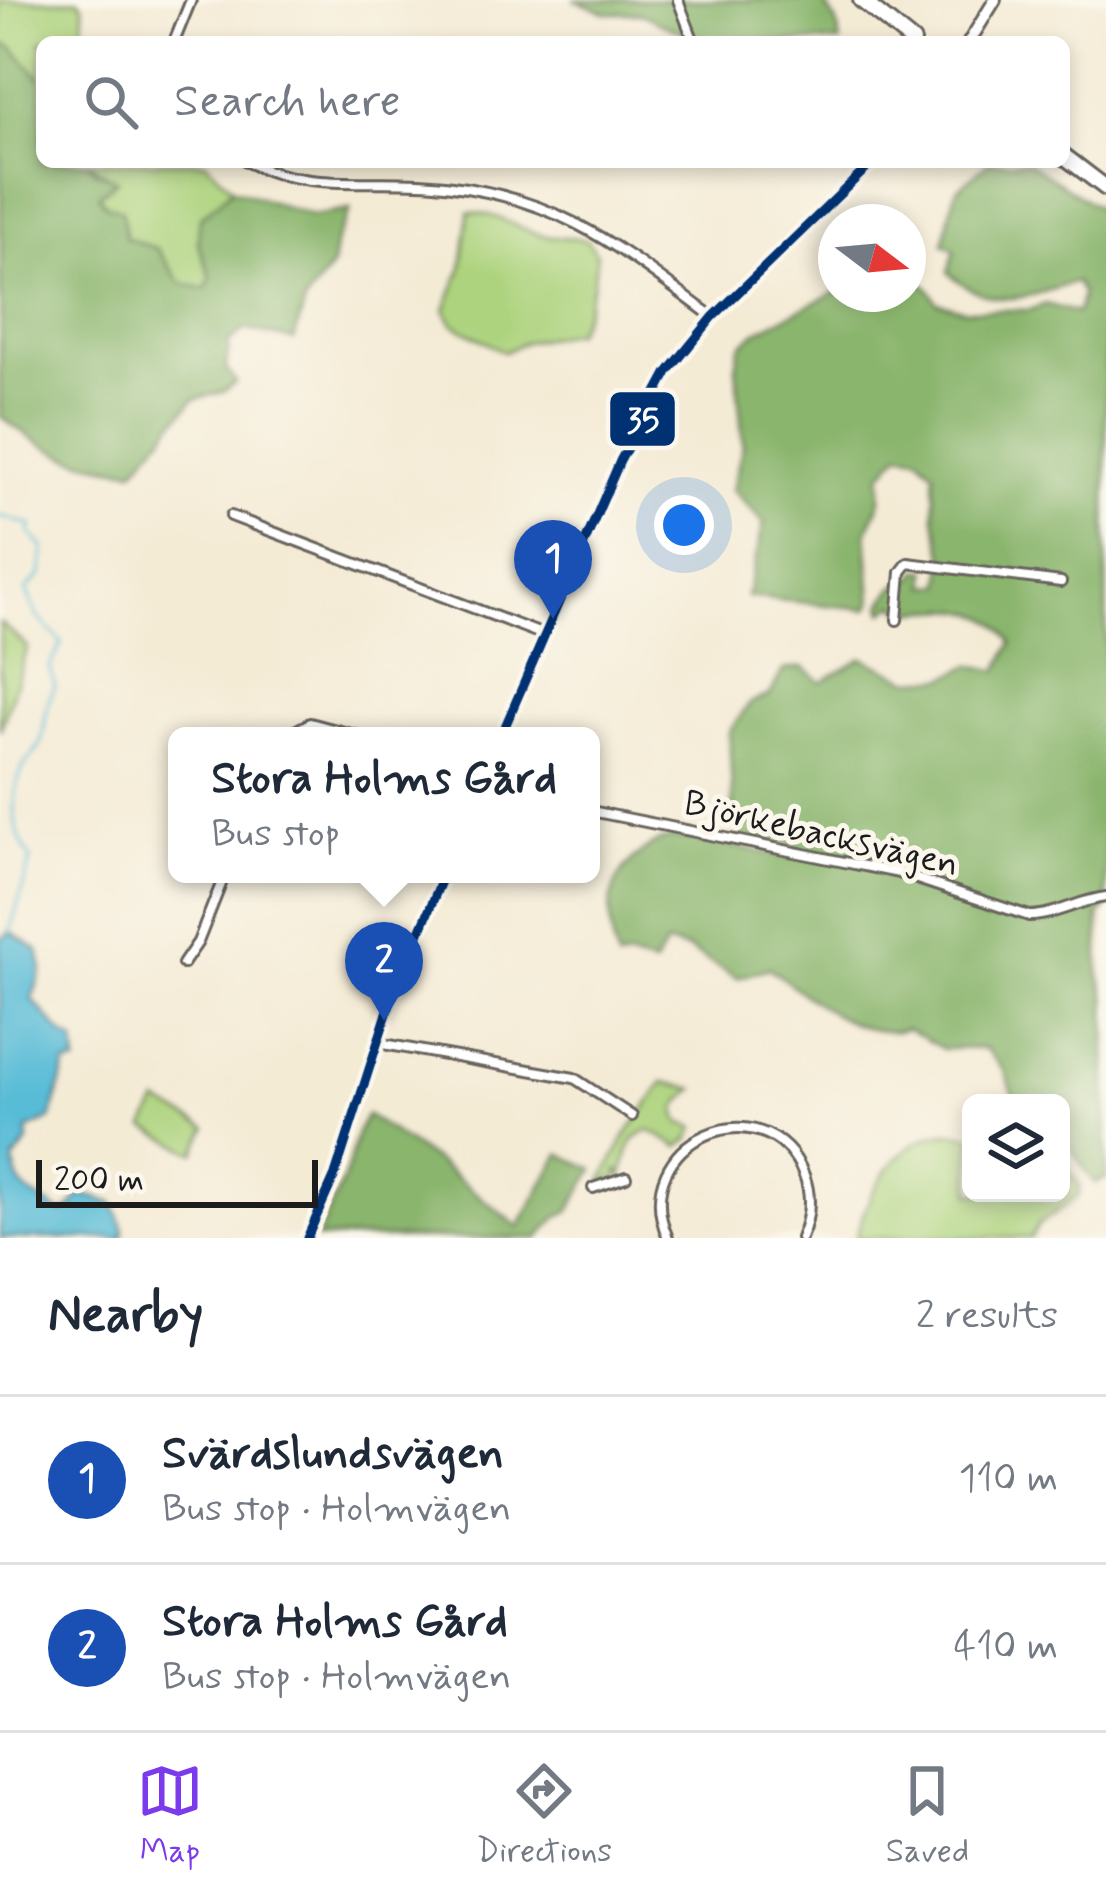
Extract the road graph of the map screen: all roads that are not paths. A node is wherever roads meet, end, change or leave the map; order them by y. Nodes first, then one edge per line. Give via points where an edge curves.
1 (191, 0) edge
2 (678, 0) edge
3 (861, 0) edge
4 (995, 0) edge
5 (176, 36) edge
6 (692, 36) edge
7 (906, 36) edge
8 (973, 36) edge
9 (1070, 161) edge
10 (263, 168) edge
11 (867, 168) edge
12 (1106, 188) edge
13 (713, 317) junction
14 (231, 516) dead end
15 (1061, 581) dead end
16 (897, 620) dead end
17 (545, 636) junction
18 (505, 727) edge
19 (600, 813) edge
20 (221, 883) edge
21 (440, 883) edge
22 (1106, 897) edge
23 (183, 964) dead end
24 (376, 1042) junction
25 (632, 1116) dead end
26 (626, 1177) dead end
27 (593, 1187) dead end
28 (307, 1238) edge
29 (668, 1238) edge
30 (801, 1238) edge

1 - 5 street
2 - 6 street
3 - 7 highway
4 - 8 street
9 - 12 highway
10 - 13 street via 332,184 446,184 539,207 620,247
11 - 13 street
13 - 17 street via 642,415
14 - 17 street
15 - 16 street via 908,563
17 - 18 street
19 - 22 street, Björkebacksvägen via 899,873 1029,916
20 - 23 street
21 - 24 street
24 - 25 street via 574,1078
24 - 28 street
26 - 27 street
29 - 30 street via 659,1206 669,1166 700,1136 733,1128 767,1135 800,1166 809,1200

